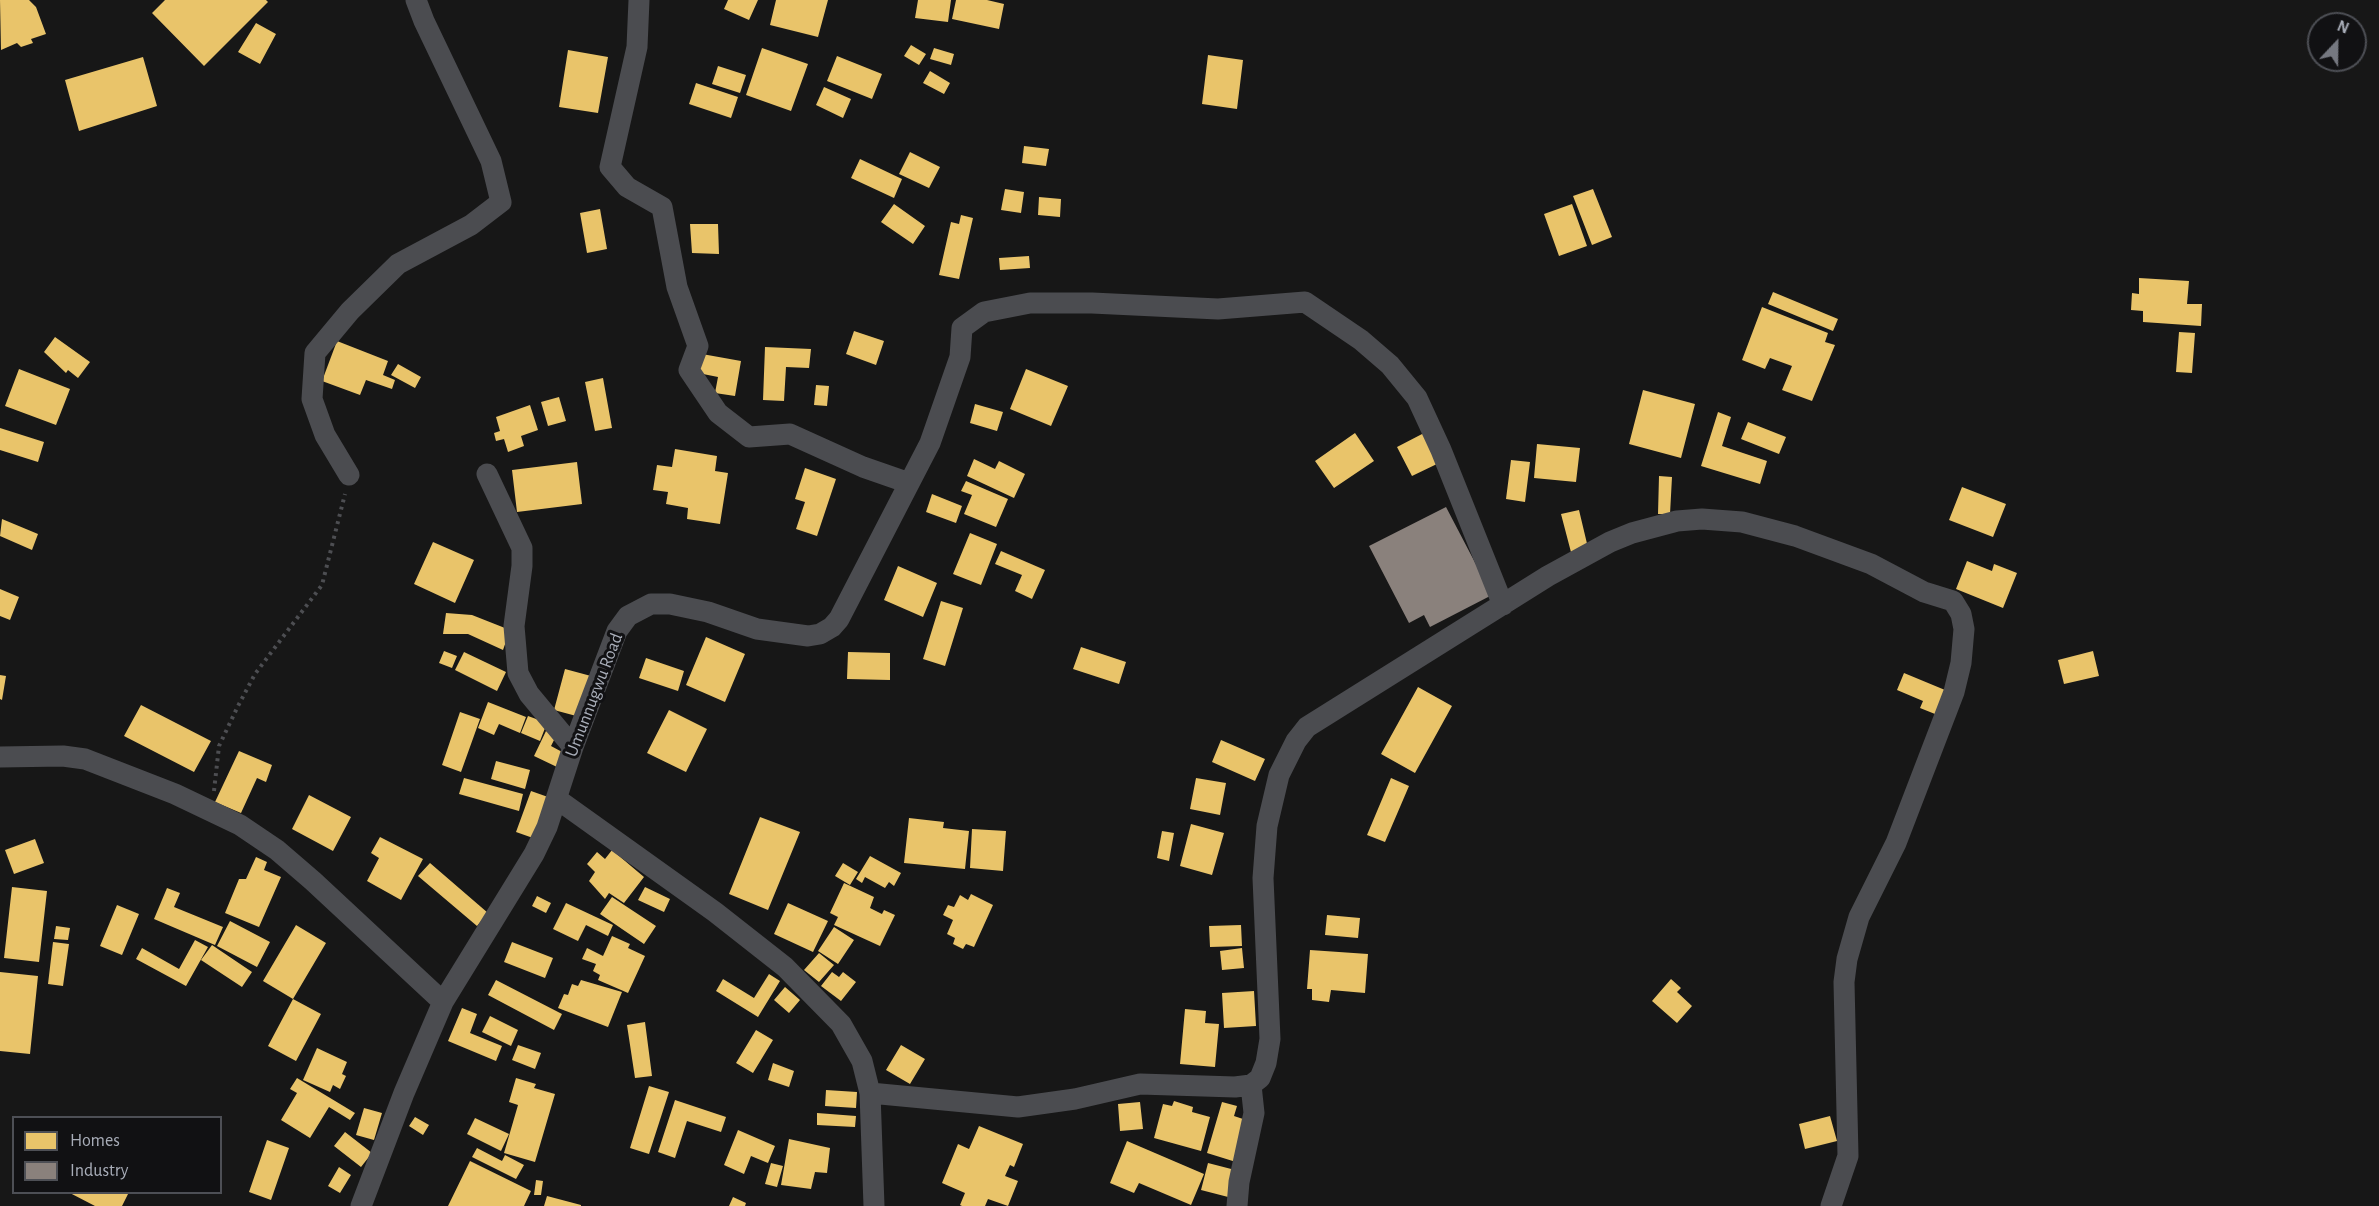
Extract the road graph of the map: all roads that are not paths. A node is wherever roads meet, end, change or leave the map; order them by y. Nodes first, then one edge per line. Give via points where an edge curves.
1 (416, 0) edge
2 (639, 0) edge
3 (487, 474) dead end
4 (349, 475) road end
5 (909, 483) junction
6 (1503, 605) junction
7 (573, 747) junction
8 (0, 757) edge
9 (557, 799) junction
10 (443, 1002) junction
11 (1251, 1085) junction
12 (870, 1093) junction
13 (361, 1206) edge
14 (874, 1206) edge
15 (1237, 1206) edge
16 (1832, 1206) edge

1 - 4 street via 490,161 501,202 471,225 398,264 350,311 315,353 312,399 325,435
2 - 5 street via 637,47 610,167 627,187 662,207 677,287 698,346 688,370 718,413 749,437 790,434
3 - 7 street via 522,548 514,626 518,673 529,694
5 - 6 street, Umunnugwu Road via 930,443 960,357 962,328 984,312 1030,303 1218,309 1305,302 1361,340 1390,365 1417,398 1442,450
5 - 7 street, Umunnugwu Road via 839,619 820,634 758,629 670,604 651,604 628,616 617,631
6 - 11 street via 1307,727 1288,755 1267,826 1263,878 1270,1039 1263,1071
6 - 16 street via 1610,542 1677,521 1702,519 1742,522 1796,536 1871,564 1924,592 1953,602 1961,614 1963,640 1954,692 1896,843 1859,917 1847,959 1844,982 1848,1156
7 - 9 street, Umunnugwu Road
8 - 10 street via 77,757 211,810 277,850
9 - 10 street, Umunnugwu Road via 534,854
9 - 12 street via 785,967 841,1024 862,1061
10 - 13 street, Umunnugwu Road
11 - 12 street via 1236,1088 1140,1084 1076,1100 1018,1107
11 - 15 street via 1254,1113
12 - 14 street

